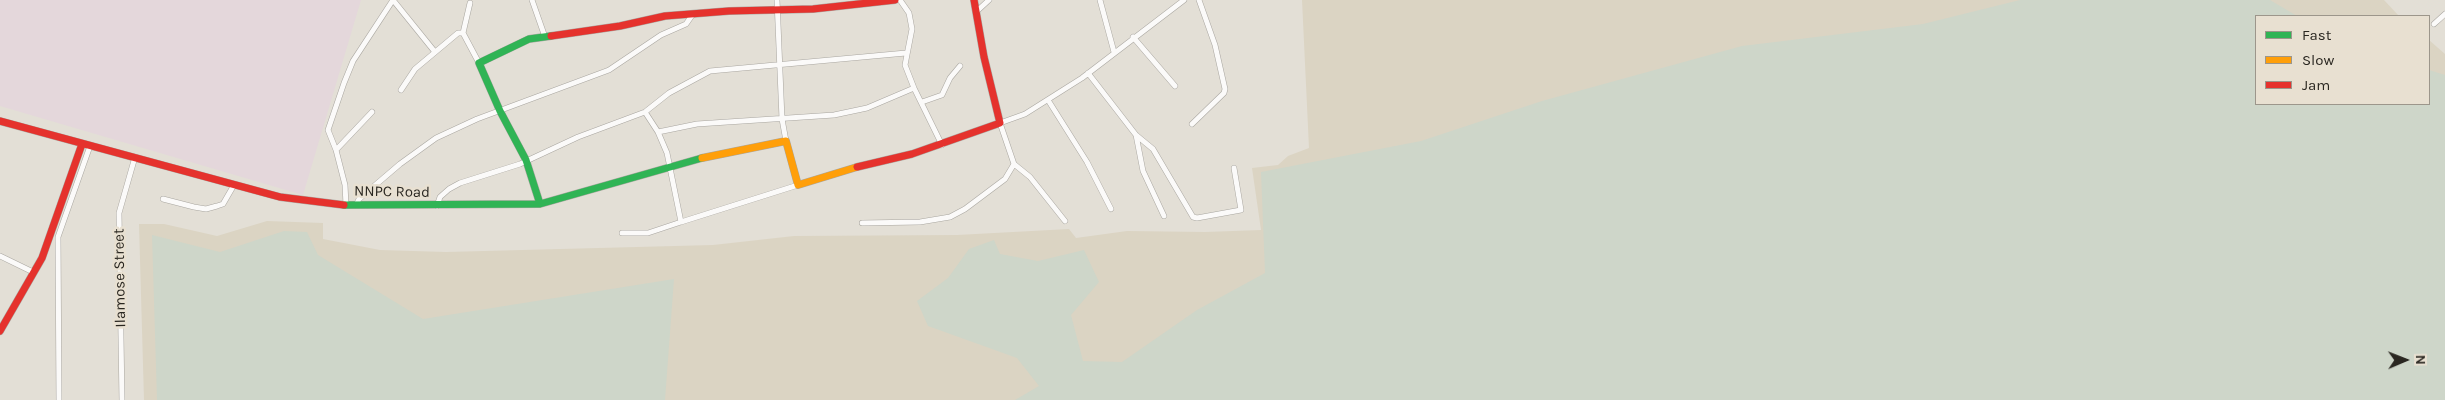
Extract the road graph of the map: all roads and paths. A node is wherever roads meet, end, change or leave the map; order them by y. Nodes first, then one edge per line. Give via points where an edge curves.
1 (532, 0) edge
2 (777, 0) edge
3 (895, 0) edge
4 (900, 0) edge
5 (974, 0) edge
6 (989, 0) edge
7 (1100, 0) edge
8 (1184, 0) edge
9 (1199, 0) edge
10 (470, 3) dead end
11 (778, 9) junction
12 (977, 11) junction
13 (693, 14) junction
14 (2445, 14) edge
15 (2434, 24) dead end
16 (463, 33) junction
17 (545, 37) junction
18 (1133, 37) junction
19 (435, 52) junction
20 (1114, 52) junction
21 (906, 53) junction
22 (479, 62) junction
23 (779, 65) junction
24 (960, 66) dead end
25 (1088, 73) junction
26 (1175, 86) dead end
27 (914, 88) junction
28 (401, 90) dead end
29 (1048, 100) junction
30 (922, 102) junction
31 (372, 112) dead end
32 (500, 112) junction
33 (645, 112) junction
34 (782, 119) junction
35 (0, 121) edge
36 (1000, 123) junction
37 (1192, 124) dead end
38 (658, 132) junction
39 (1136, 135) junction
40 (786, 141) junction
41 (86, 145) junction
42 (942, 145) junction
43 (336, 150) junction
44 (134, 158) junction
45 (526, 160) junction
46 (1014, 164) junction
47 (670, 165) junction
48 (1234, 168) dead end
49 (234, 185) junction
50 (798, 185) junction
51 (163, 199) dead end
52 (540, 204) junction
53 (346, 205) junction
54 (356, 206) junction
55 (437, 206) junction
56 (1111, 209) dead end
57 (1164, 216) dead end
58 (1064, 221) dead end
59 (681, 222) junction
60 (862, 223) dead end
61 (622, 233) dead end
62 (44, 251) junction
63 (56, 252) junction
64 (0, 256) edge
65 (33, 272) junction
66 (0, 330) edge
67 (59, 400) edge
68 (122, 400) edge

1 - 17 street
2 - 11 street
3 - 11 street via 813,9
4 - 21 street via 909,13 912,29 911,44
5 - 12 street
6 - 12 street
7 - 20 street
8 - 18 street
9 - 37 street via 1215,45 1225,89
10 - 16 street
11 - 13 street
11 - 23 street
12 - 36 street
13 - 17 street via 660,16 620,26
13 - 32 street via 686,24 662,35 610,70
14 - 15 street
16 - 19 street via 458,33
16 - 22 street
17 - 22 street via 517,42
18 - 20 street
18 - 26 street
19 - 28 street via 415,69
19 - 43 street via 394,0 353,61 344,84 328,130
20 - 25 street
21 - 23 street
21 - 27 street via 905,65
22 - 32 street
23 - 33 street via 710,71 669,93
23 - 34 street
24 - 30 street via 942,95
25 - 29 street
25 - 39 street
27 - 30 street
27 - 34 street via 867,108 834,115
29 - 36 street via 1025,114
29 - 56 street via 1087,162
30 - 42 street
31 - 43 street
32 - 45 street
32 - 54 street via 462,125 425,144 359,199
33 - 38 street
33 - 45 street
34 - 38 street via 697,124
34 - 40 street
35 - 41 street, NNPC Road
36 - 42 street
36 - 46 street
38 - 47 street
39 - 48 street via 1153,149 1194,217 1241,210
39 - 57 street via 1143,171
40 - 47 street, NNPC Road
40 - 50 street
41 - 44 street, NNPC Road
41 - 62 street
41 - 63 street via 60,225
42 - 50 street
43 - 53 street via 345,185
44 - 49 street, NNPC Road
44 - 68 street, Ilamose Street via 119,214
45 - 52 street
45 - 55 street via 460,183 444,193
46 - 58 street via 1030,177
46 - 60 street via 1005,179 950,217 920,222
47 - 52 street, NNPC Road
47 - 59 street
49 - 51 street via 222,204 217,206 200,208
49 - 53 street, NNPC Road via 291,199
50 - 59 street
52 - 55 street, NNPC Road
53 - 54 street, NNPC Road
54 - 55 street, NNPC Road
59 - 61 street via 648,233
62 - 63 street via 51,247
62 - 65 street
63 - 67 street
64 - 65 street
65 - 66 street

